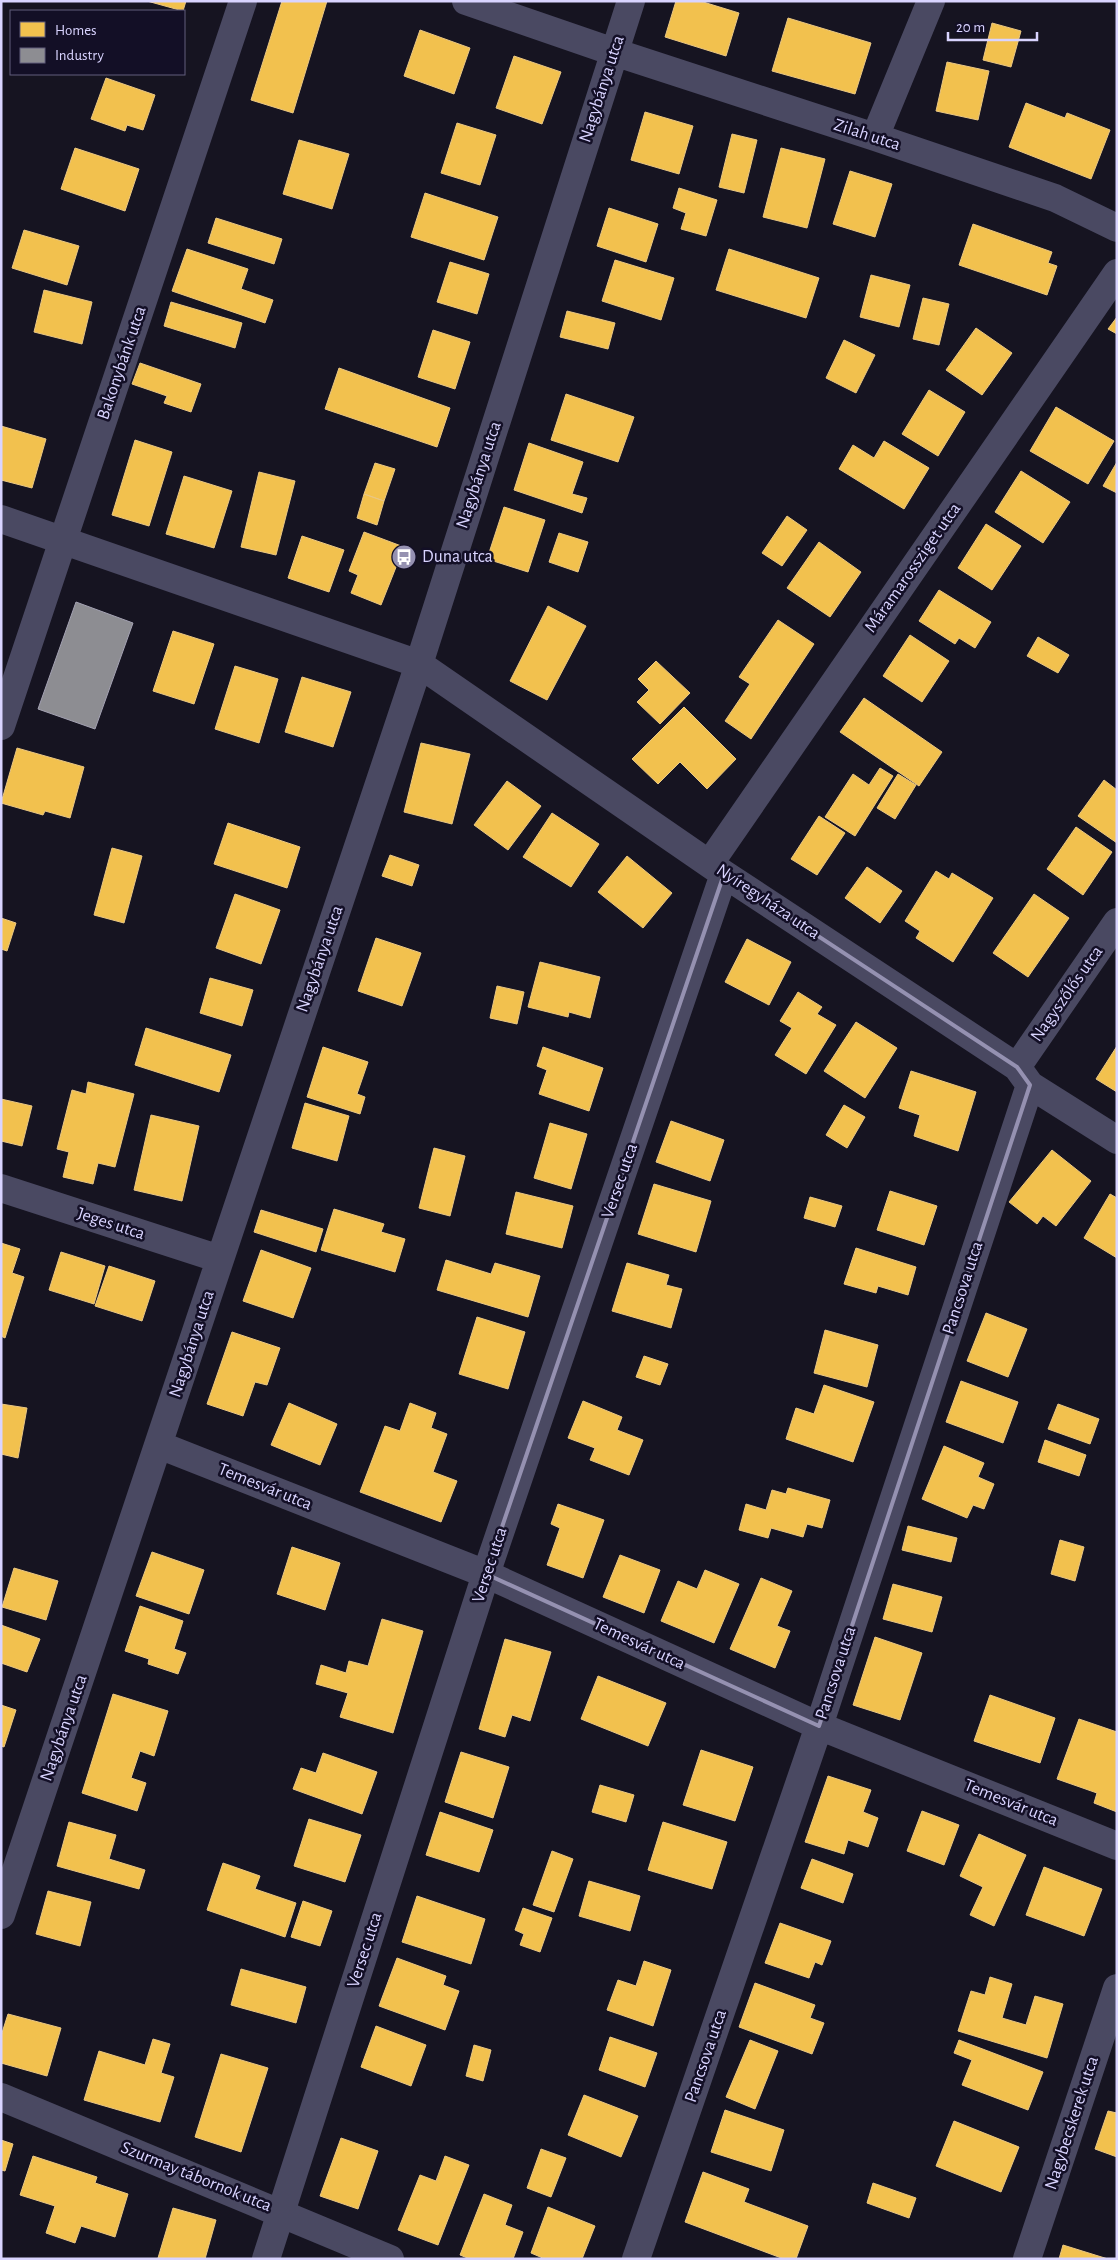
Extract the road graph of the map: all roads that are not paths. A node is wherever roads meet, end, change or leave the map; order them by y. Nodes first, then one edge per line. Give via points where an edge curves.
1 (244, 1) edge
2 (466, 1) edge
3 (631, 1) edge
4 (931, 1) edge
5 (614, 52) junction
6 (875, 137) junction
7 (1117, 228) edge
8 (1117, 272) edge
9 (1, 519) edge
10 (63, 540) junction
11 (419, 664) junction
12 (1, 726) edge
13 (717, 869) junction
14 (1117, 922) edge
15 (1024, 1076) junction
16 (1117, 1140) edge
17 (1, 1188) edge
18 (220, 1259) junction
19 (159, 1445) junction
20 (486, 1574) junction
21 (819, 1726) junction
22 (1117, 1846) edge
23 (7, 1877) edge
24 (1, 1915) edge
25 (1117, 1988) edge
26 (1, 2097) edge
27 (281, 2212) junction
28 (266, 2259) edge
29 (390, 2259) edge
30 (636, 2259) edge
31 (1027, 2259) edge

1 - 10 street, Bakonybánk utca
2 - 5 street, Zilah utca
3 - 5 street, Nagybánya utca
4 - 6 street
5 - 6 street, Zilah utca
5 - 11 street, Nagybánya utca
6 - 7 street, Zilah utca via 1055,198
8 - 13 street, Máramarossziget utca
9 - 10 street
10 - 11 street
10 - 12 street, Bakonybánk utca
11 - 13 street, Nyíregyháza utca
11 - 18 street, Nagybánya utca
13 - 15 street, Nyíregyháza utca
13 - 20 street, Versec utca
14 - 15 street, Nagyszőlős utca
15 - 16 street, Nyíregyháza utca
15 - 21 street, Pancsova utca
17 - 18 street, Jeges utca
18 - 19 street, Nagybánya utca
19 - 20 street, Temesvár utca
19 - 23 street, Nagybánya utca
20 - 21 street, Temesvár utca
20 - 27 street, Versec utca
21 - 22 street, Temesvár utca
21 - 30 street, Pancsova utca
23 - 24 street, Nagybánya utca
25 - 31 street, Nagybecskerek utca
26 - 27 street, Szurmay tábornok utca
27 - 28 street, Versec utca
27 - 29 street, Szurmay tábornok utca

